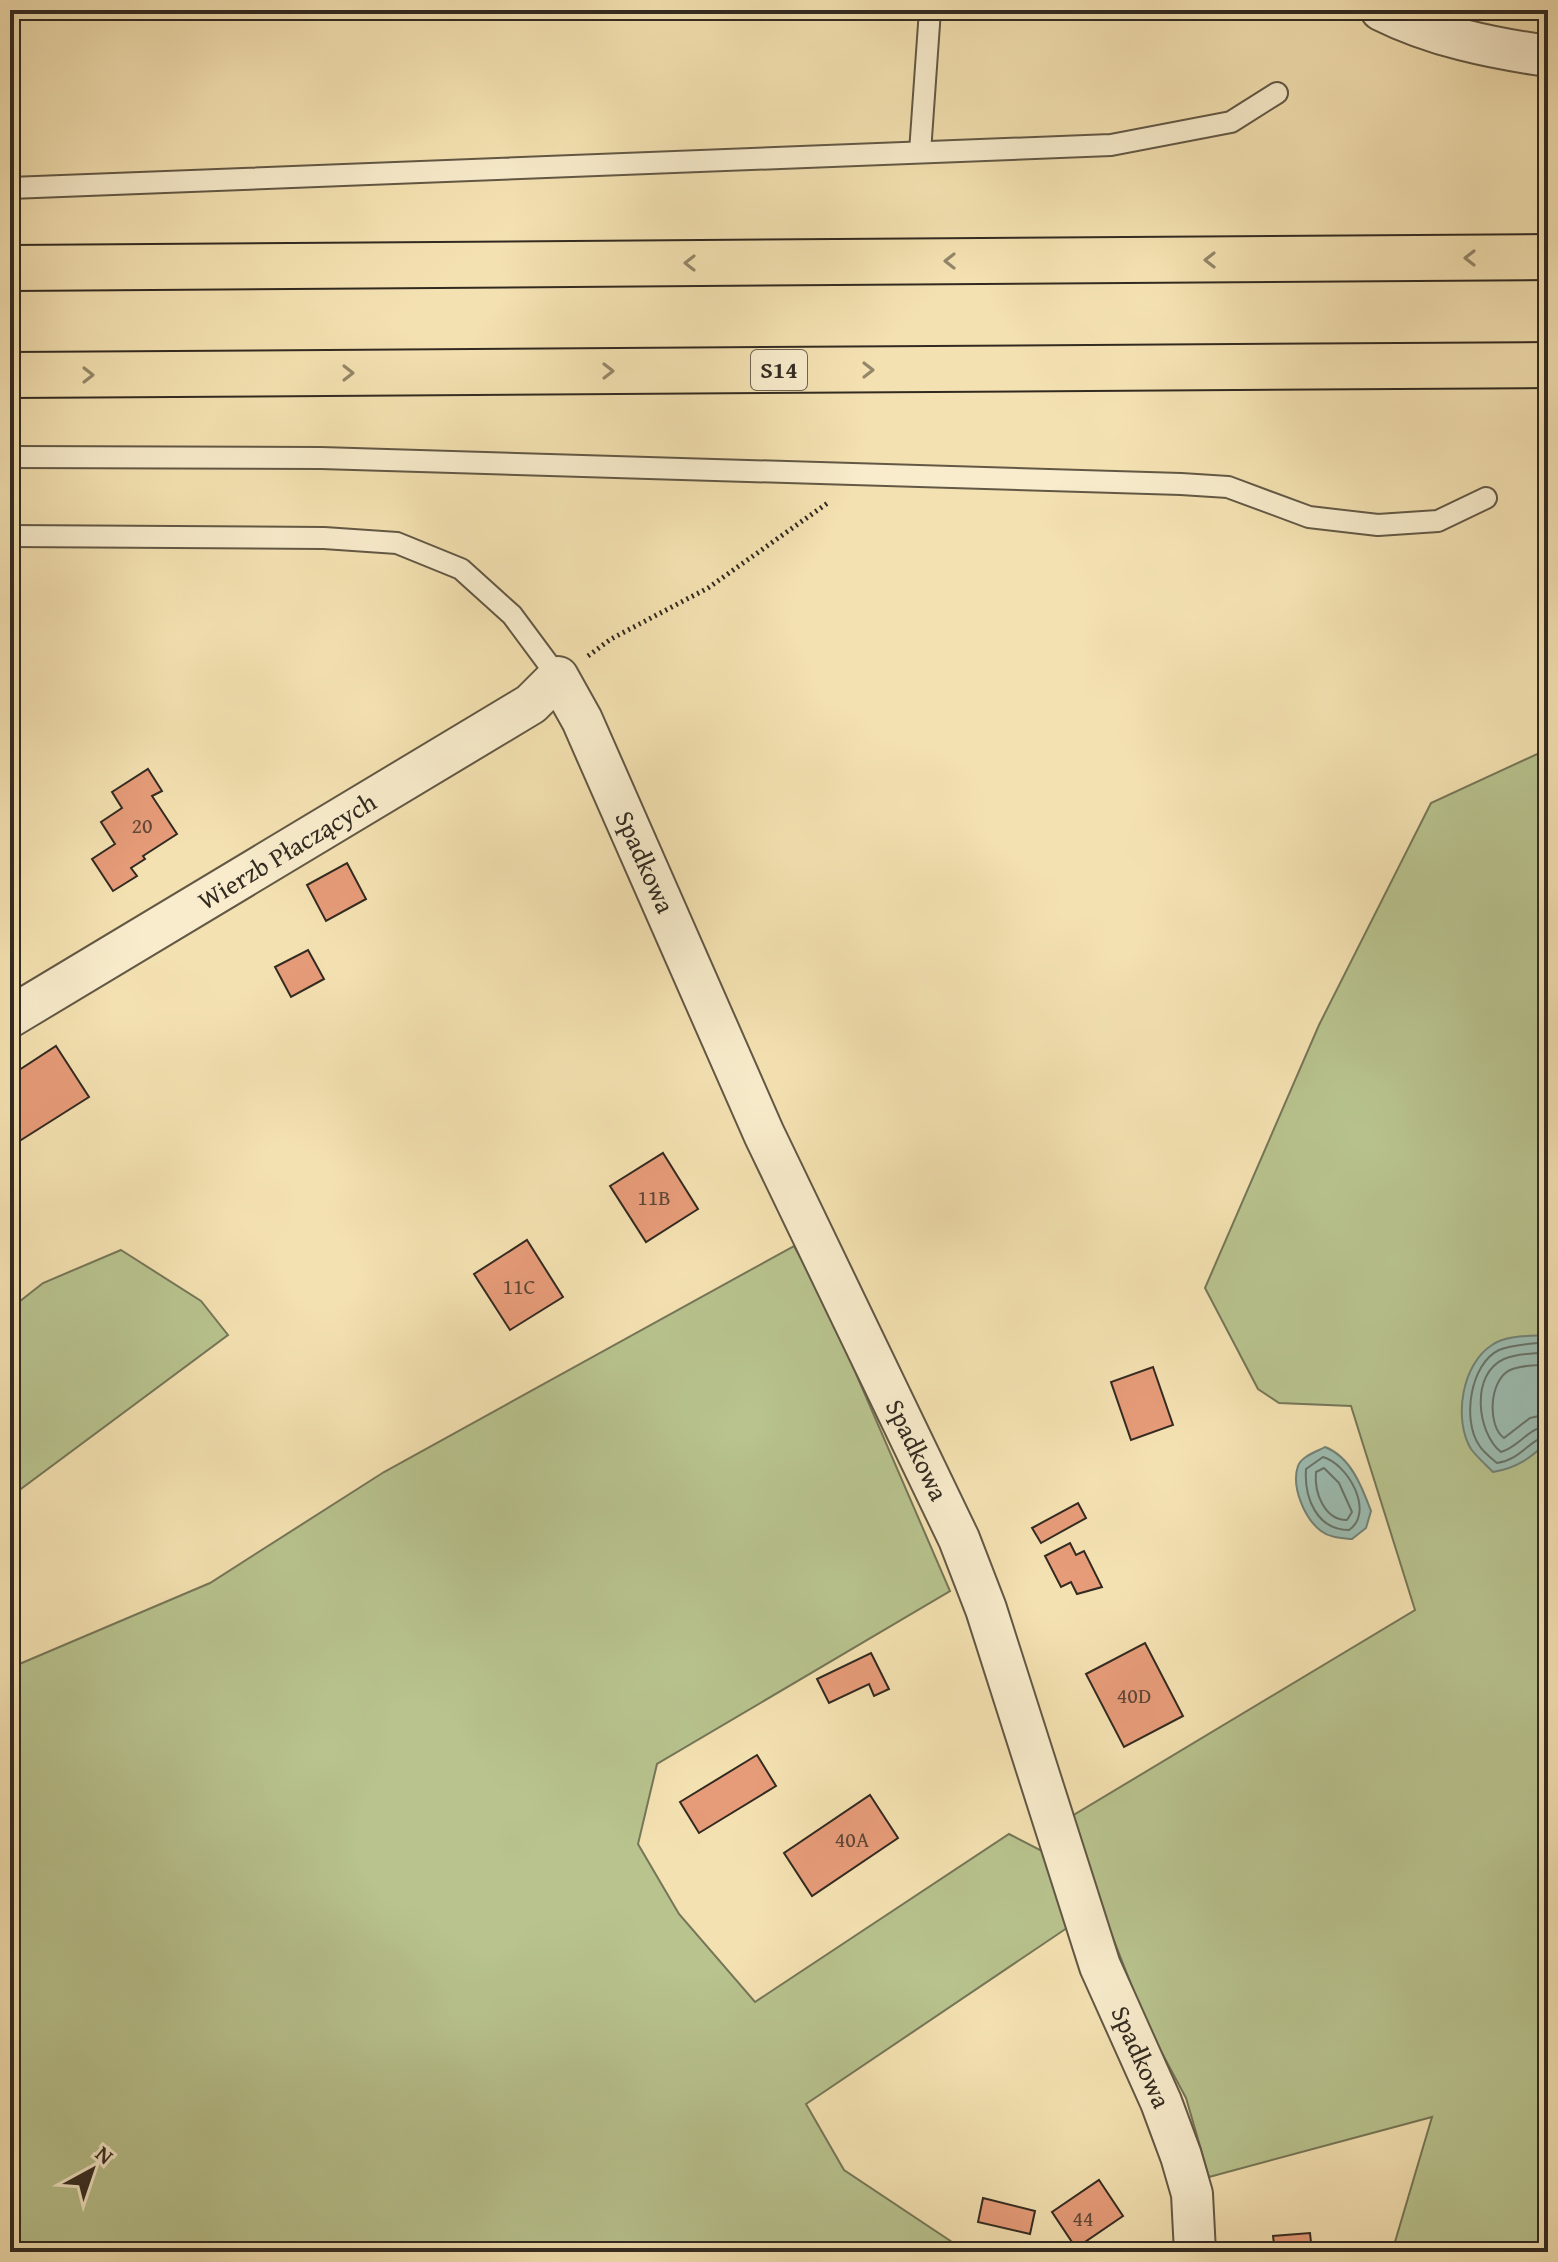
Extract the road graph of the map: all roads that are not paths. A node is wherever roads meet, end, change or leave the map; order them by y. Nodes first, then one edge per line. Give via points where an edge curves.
1 (930, 10) edge
2 (1381, 10) edge
3 (1548, 56) edge
4 (1277, 93) dead end
5 (920, 152) junction
6 (10, 188) edge
7 (1548, 257) edge
8 (10, 268) edge
9 (1548, 365) edge
10 (10, 375) edge
11 (10, 457) edge
12 (1486, 498) dead end
13 (10, 536) edge
14 (558, 677) junction
15 (10, 1017) edge
16 (1195, 2252) edge

1 - 5 lane
2 - 3 street via 1413,26
4 - 5 lane via 1231,122 1111,145
5 - 6 lane
7 -> 8 highway
10 -> 9 highway, S14
11 - 12 lane via 321,458 1228,487 1309,517 1378,525 1438,521
13 - 14 lane via 397,543 461,569 512,615
14 - 15 street, Wierzb Płaczących via 531,704
14 - 16 street, Spadkowa via 582,720 764,1134 959,1539 1100,1966 1181,2156 1192,2194

